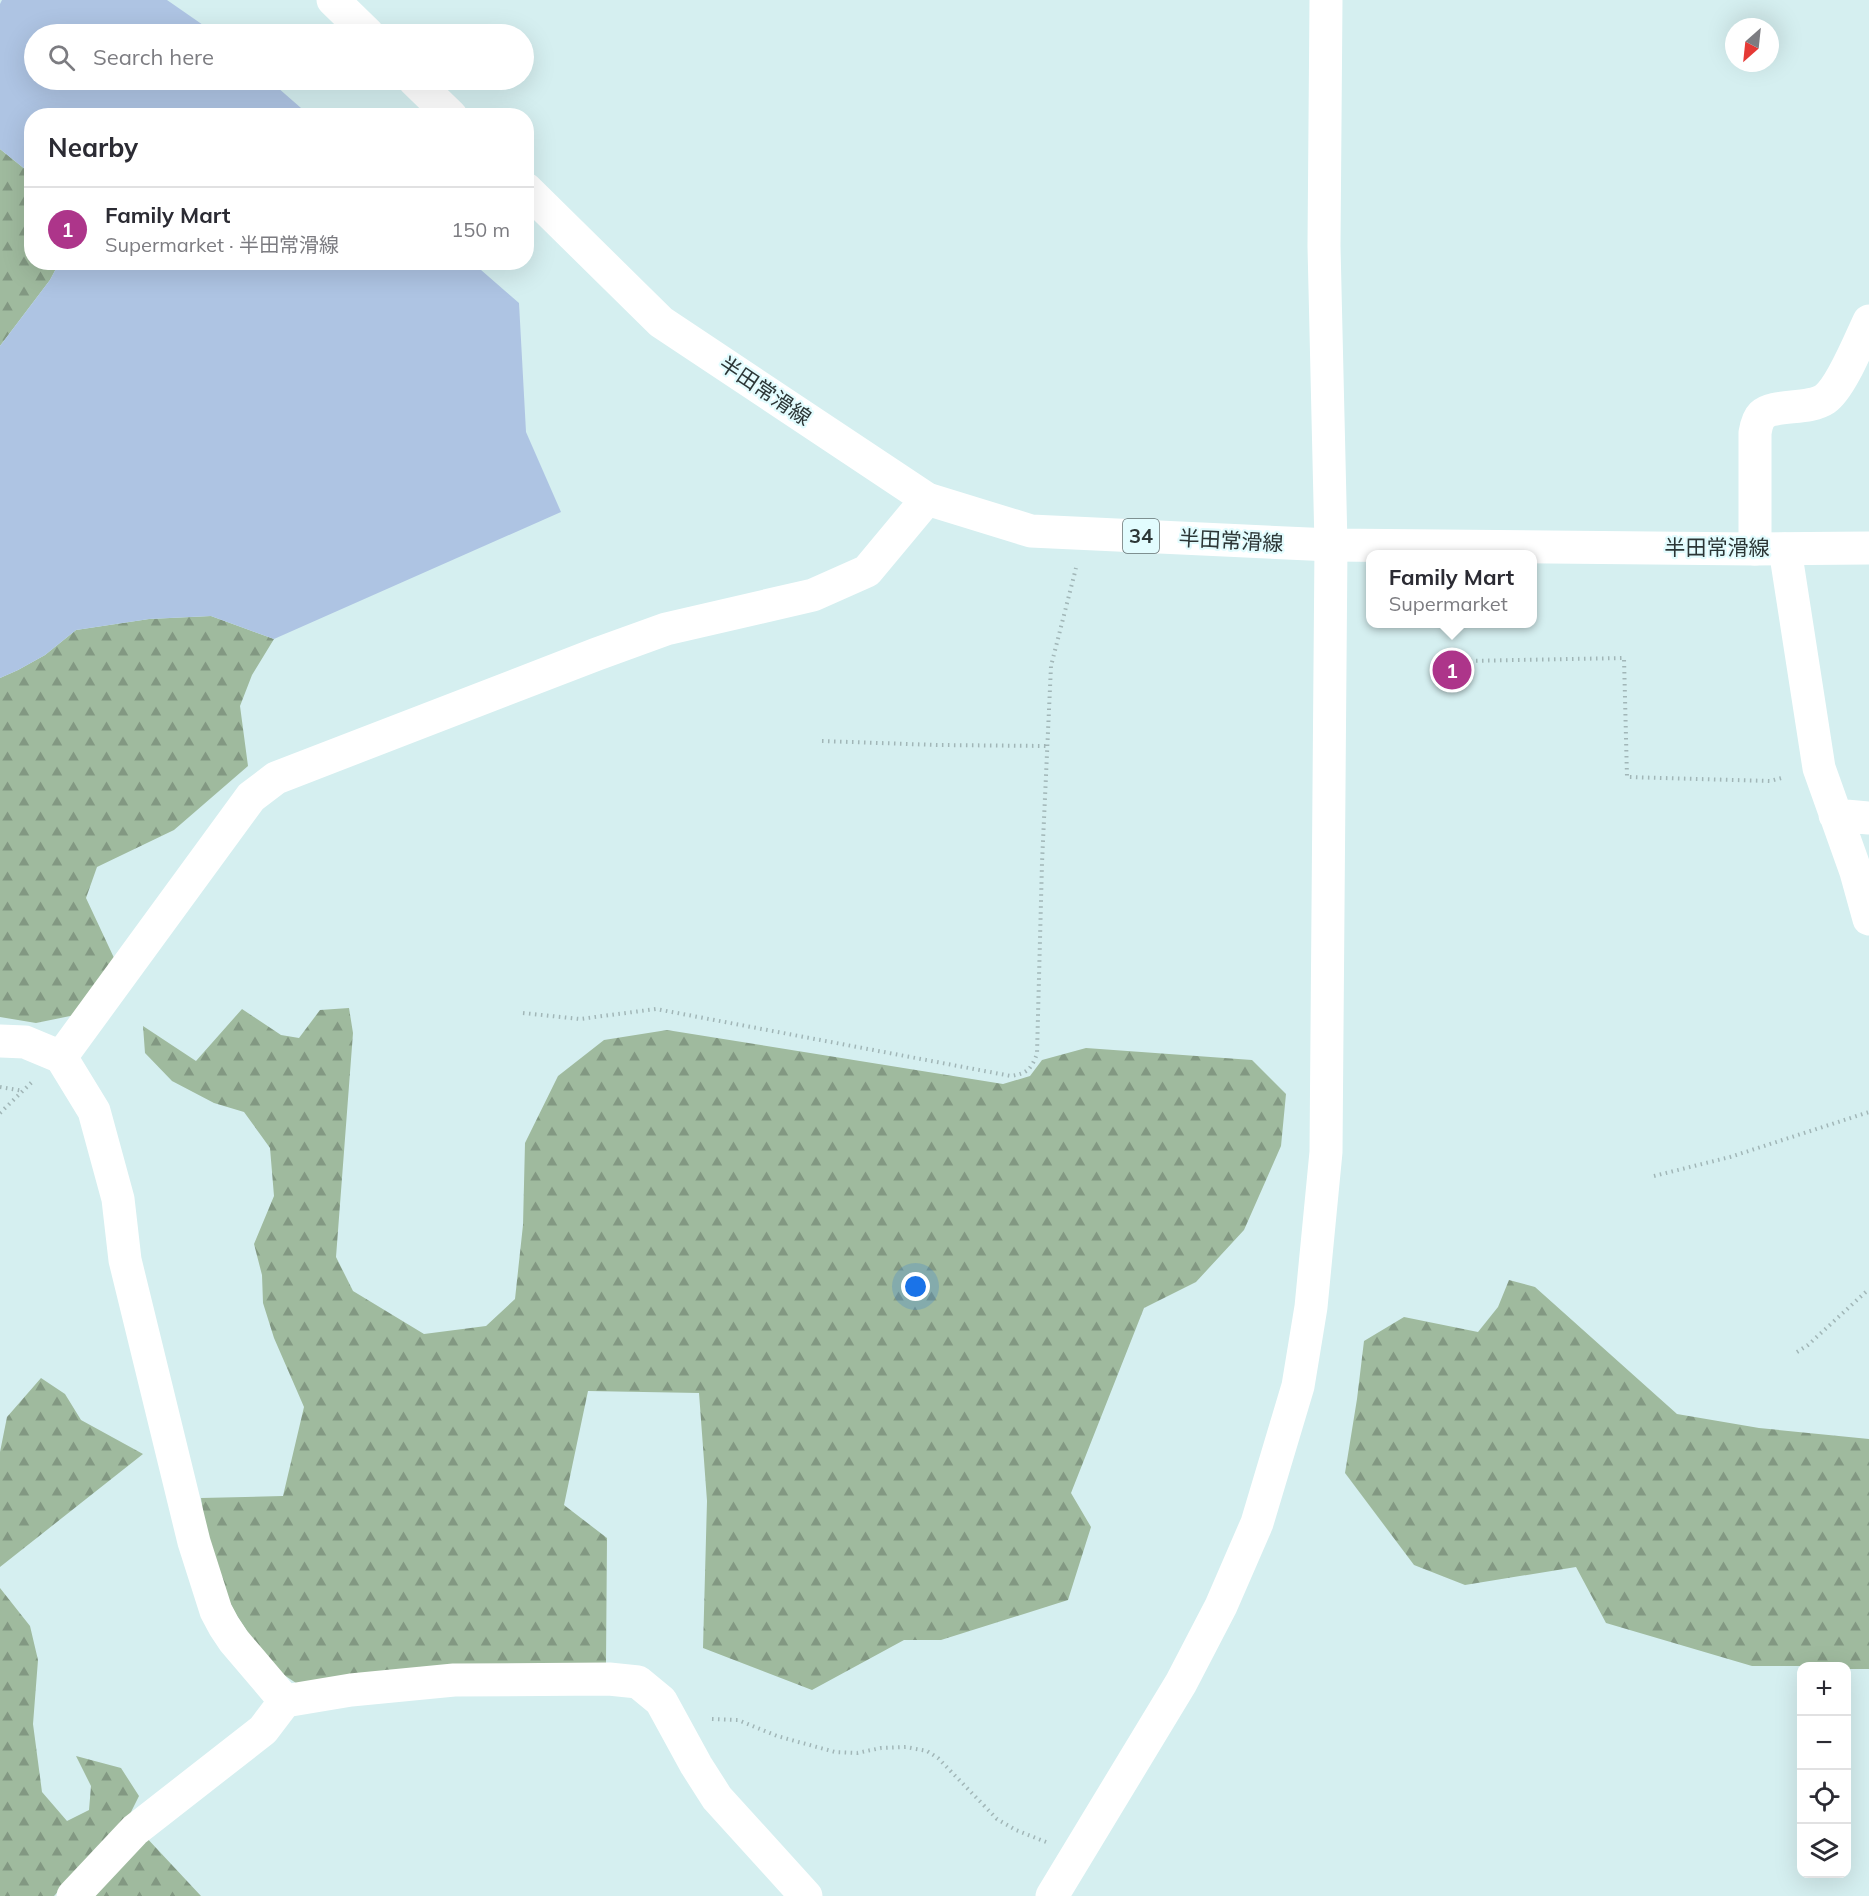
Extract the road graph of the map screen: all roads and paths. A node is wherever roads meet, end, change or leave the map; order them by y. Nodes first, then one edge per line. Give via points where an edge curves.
1 (333, 0) edge
2 (1326, 0) edge
3 (358, 24) edge
4 (424, 90) edge
5 (443, 108) edge
6 (534, 197) edge
7 (1869, 321) edge
8 (927, 499) junction
9 (1085, 534) junction
10 (1331, 545) junction
11 (1869, 548) edge
12 (1770, 549) junction
13 (1464, 661) dead end
14 (822, 741) dead end
15 (1047, 746) junction
16 (1819, 768) junction
17 (1835, 815) junction
18 (1869, 818) edge
19 (1869, 919) edge
20 (523, 1013) dead end
21 (0, 1041) edge
22 (61, 1057) junction
23 (0, 1087) edge
24 (22, 1091) dead end
25 (1869, 1112) edge
26 (1654, 1176) dead end
27 (1869, 1289) edge
28 (1797, 1352) dead end
29 (285, 1701) junction
30 (672, 1721) junction
31 (1077, 1855) junction
32 (73, 1896) edge
33 (806, 1896) edge
34 (1052, 1896) edge

1 - 3 street
2 - 10 street via 1324,246
4 - 5 street
6 - 8 street, 半田常滑線 / 34 via 661,322
7 - 12 street via 1838,384 1826,398 1769,411 1756,425
8 - 9 street, 半田常滑線 / 34 via 1031,531
8 - 22 street via 867,571 813,595 666,629 276,778 251,797
9 - 10 street, 半田常滑線 / 34
9 - 15 path via 1051,666
10 - 12 street, 半田常滑線 / 34
10 - 31 street via 1326,1152 1311,1307 1298,1386 1257,1523 1221,1606 1181,1683
11 - 12 street, 半田常滑線 / 34
12 - 16 street
13 - 16 path via 1624,658 1627,777 1770,781
14 - 15 path
15 - 20 path via 1036,1054 1032,1067 1023,1074 1011,1076 656,1009 580,1019
16 - 17 street
17 - 18 street
17 - 19 street
21 - 22 street via 25,1042
22 - 29 street via 94,1111 118,1199 125,1260 194,1542 216,1611 234,1641
23 - 24 path
25 - 26 path via 1730,1157
27 - 28 path
29 - 30 street via 454,1680 609,1679 638,1682 661,1701
29 - 32 street via 263,1730 135,1830
30 - 31 path via 738,1720 835,1752 906,1747 927,1751 997,1819
30 - 33 street via 717,1798
31 - 34 street

